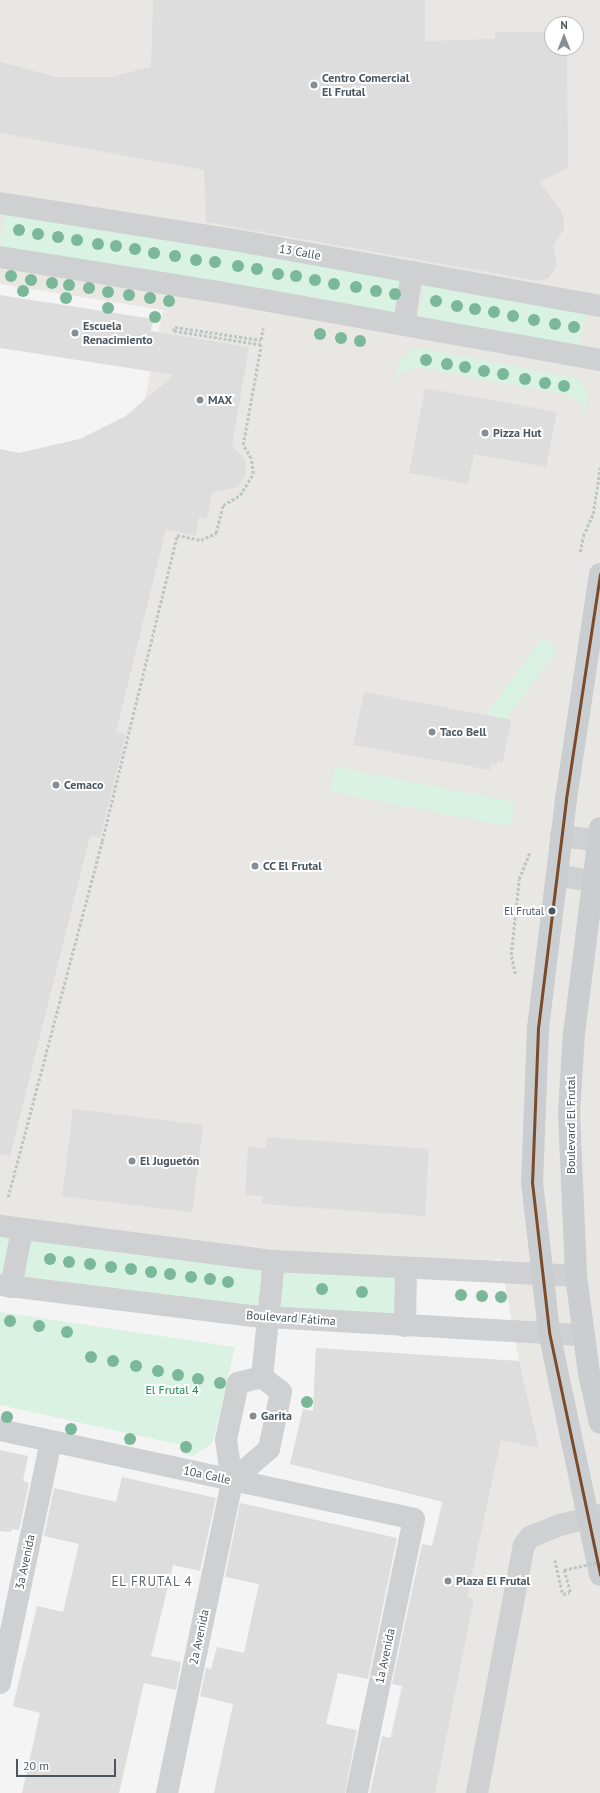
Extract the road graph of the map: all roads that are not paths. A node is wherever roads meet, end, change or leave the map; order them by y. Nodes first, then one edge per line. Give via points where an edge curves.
1 (0, 203) edge
2 (0, 257) edge
3 (412, 272) junction
4 (600, 306) edge
5 (404, 325) junction
6 (600, 360) edge
7 (600, 574) edge
8 (598, 606) edge
9 (562, 836) junction
10 (600, 837) edge
11 (557, 876) junction
12 (597, 883) edge
13 (0, 1226) edge
14 (22, 1230) junction
15 (274, 1261) junction
16 (406, 1269) junction
17 (542, 1275) junction
18 (576, 1276) junction
19 (5, 1286) edge
20 (268, 1317) junction
21 (405, 1326) junction
22 (549, 1332) junction
23 (582, 1335) junction
24 (262, 1377) junction
25 (600, 1423) edge
26 (0, 1430) edge
27 (51, 1441) junction
28 (232, 1481) junction
29 (593, 1517) edge
30 (414, 1519) joint
31 (600, 1575) edge
32 (0, 1683) edge
33 (167, 1793) edge
34 (357, 1793) edge
35 (477, 1793) edge

1 - 3 street, 13 Calle via 228,239
2 - 5 street
3 - 4 street, 13 Calle
3 - 5 street
5 - 6 street
7 - 8 main road
8 - 9 main road
9 - 10 street
9 - 11 main road
10 - 12 main road, Boulevard El Frutal
11 - 12 street
11 - 17 main road via 538,1028 535,1102 532,1182
12 - 18 main road, Boulevard El Frutal via 574,1033 569,1113
13 - 14 street
14 - 15 street
14 - 19 street
15 - 16 street
15 - 20 street
16 - 17 street
16 - 21 street
17 - 18 street
17 - 22 main road
18 - 23 main road, Boulevard El Frutal
19 - 20 street, Boulevard Fátima
20 - 21 street, Boulevard Fátima
20 - 24 street
21 - 22 street, Boulevard Fátima
22 - 23 street, Boulevard Fátima
22 - 29 main road
23 - 25 main road, Boulevard El Frutal
24 - 28 street via 238,1383 226,1440
24 - 28 street via 281,1392 269,1449
26 - 27 street, 10a Calle
27 - 28 street, 10a Calle
27 - 32 street, 3a Avenida
28 - 30 street, 10a Calle
28 - 33 street, 2a Avenida
29 - 31 main road
29 - 35 street via 530,1537 524,1545
30 - 34 street, 1a Avenida

